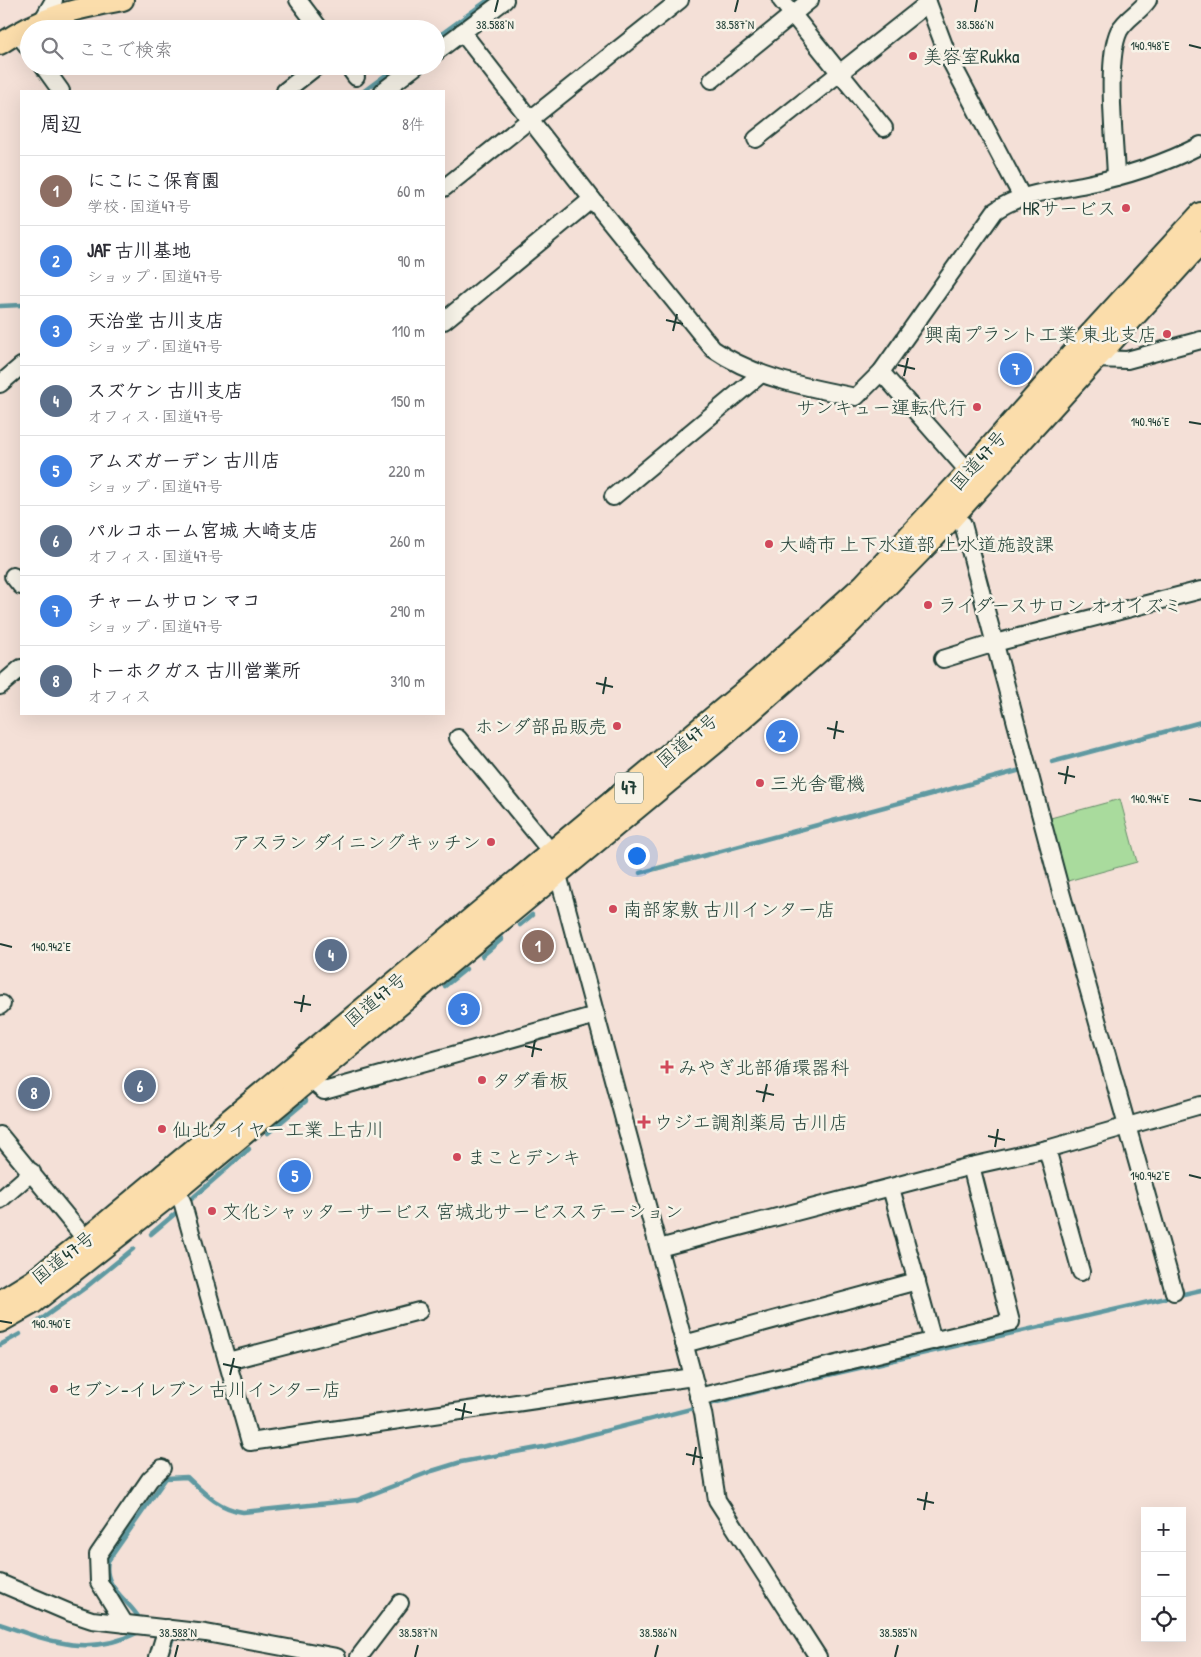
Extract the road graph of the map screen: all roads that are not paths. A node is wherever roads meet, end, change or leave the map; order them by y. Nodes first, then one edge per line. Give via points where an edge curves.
1 (54, 0) edge
2 (123, 0) edge
3 (298, 0) edge
4 (505, 0) edge
5 (680, 0) edge
6 (781, 0) edge
7 (810, 0) edge
8 (1148, 0) edge
9 (928, 2) edge
10 (792, 14) junction
11 (43, 20) edge
12 (44, 20) edge
13 (313, 20) edge
14 (462, 32) junction
15 (20, 41) edge
16 (0, 44) edge
17 (445, 45) edge
18 (838, 74) junction
19 (50, 75) edge
20 (305, 75) edge
21 (404, 75) edge
22 (712, 80) dead end
23 (61, 90) edge
24 (286, 90) edge
25 (384, 90) edge
26 (531, 120) junction
27 (884, 128) dead end
28 (756, 139) dead end
29 (1201, 144) edge
30 (1116, 177) junction
31 (445, 187) edge
32 (1022, 197) junction
33 (592, 199) junction
34 (1201, 214) edge
35 (1201, 242) edge
36 (445, 320) edge
37 (1201, 340) edge
38 (1093, 359) junction
39 (20, 367) edge
40 (881, 372) junction
41 (761, 374) junction
42 (0, 384) edge
43 (969, 472) junction
44 (613, 497) dead end
45 (952, 518) junction
46 (1201, 590) edge
47 (995, 644) junction
48 (943, 660) dead end
49 (20, 669) edge
50 (0, 686) edge
51 (458, 738) dead end
52 (554, 862) junction
53 (596, 1015) junction
54 (308, 1078) junction
55 (1201, 1105) edge
56 (1128, 1125) junction
57 (0, 1135) edge
58 (1047, 1149) junction
59 (971, 1166) junction
60 (32, 1172) junction
61 (891, 1188) junction
62 (172, 1193) junction
63 (0, 1200) edge
64 (86, 1240) junction
65 (659, 1248) junction
66 (1080, 1272) dead end
67 (916, 1282) junction
68 (1174, 1292) dead end
69 (0, 1302) edge
70 (419, 1312) dead end
71 (0, 1321) edge
72 (933, 1341) junction
73 (684, 1344) junction
74 (228, 1361) junction
75 (693, 1377) junction
76 (700, 1403) junction
77 (162, 1468) dead end
78 (0, 1583) edge
79 (400, 1603) dead end
80 (135, 1625) junction
81 (167, 1628) junction
82 (158, 1657) edge
83 (337, 1657) edge
84 (359, 1657) edge
85 (818, 1657) edge

1 - 11 street
2 - 12 main road via 69,10
3 - 13 street
4 - 14 street
5 - 26 street
6 - 10 street
7 - 10 street
8 - 30 street via 1121,28 1114,43
9 - 18 street
9 - 32 street via 948,56
10 - 18 street
10 - 22 street
14 - 17 street
14 - 26 street
15 - 16 main road
18 - 27 street
18 - 28 street
19 - 23 street
20 - 24 street
21 - 25 street
26 - 31 street
26 - 33 street
29 - 30 street via 1182,155
30 - 32 street
32 - 40 street via 1003,205 987,221
33 - 36 street
33 - 41 street via 713,348 732,362
34 - 43 highway, 国道47号 / 47
35 - 38 highway, 国道47号 / 47
37 - 38 street via 1127,360
38 - 45 highway, 国道47号 / 47
39 - 42 street
40 - 41 street via 856,396 813,389
40 - 43 street
41 - 44 street
43 - 52 highway, 国道47号 / 47 via 863,586
45 - 47 street via 963,524
45 - 52 highway, 国道47号 / 47 via 843,630 719,740
46 - 47 street
47 - 48 street
47 - 56 street
49 - 50 street
51 - 52 street
52 - 53 street
52 - 54 highway, 国道47号 / 47
52 - 64 highway, 国道47号 / 47
53 - 54 street via 324,1091
53 - 65 street
54 - 62 highway, 国道47号 / 47
55 - 56 street
56 - 58 street
56 - 68 street
57 - 60 street
58 - 59 street
58 - 66 street
59 - 61 street
59 - 72 street via 1011,1322
60 - 63 street
60 - 64 street
61 - 65 street
61 - 67 street
62 - 71 highway, 国道47号 / 47 via 32,1303
62 - 74 street via 182,1201
64 - 69 highway, 国道47号 / 47 via 34,1281
65 - 73 street
67 - 72 street
67 - 73 street
70 - 74 street
72 - 76 street
73 - 75 street
74 - 75 street via 250,1442
75 - 76 street
76 - 85 street via 717,1500
77 - 80 street via 150,1478 98,1555 99,1582
78 - 80 street via 92,1620
79 - 84 street
80 - 81 street
81 - 82 street
81 - 83 street

